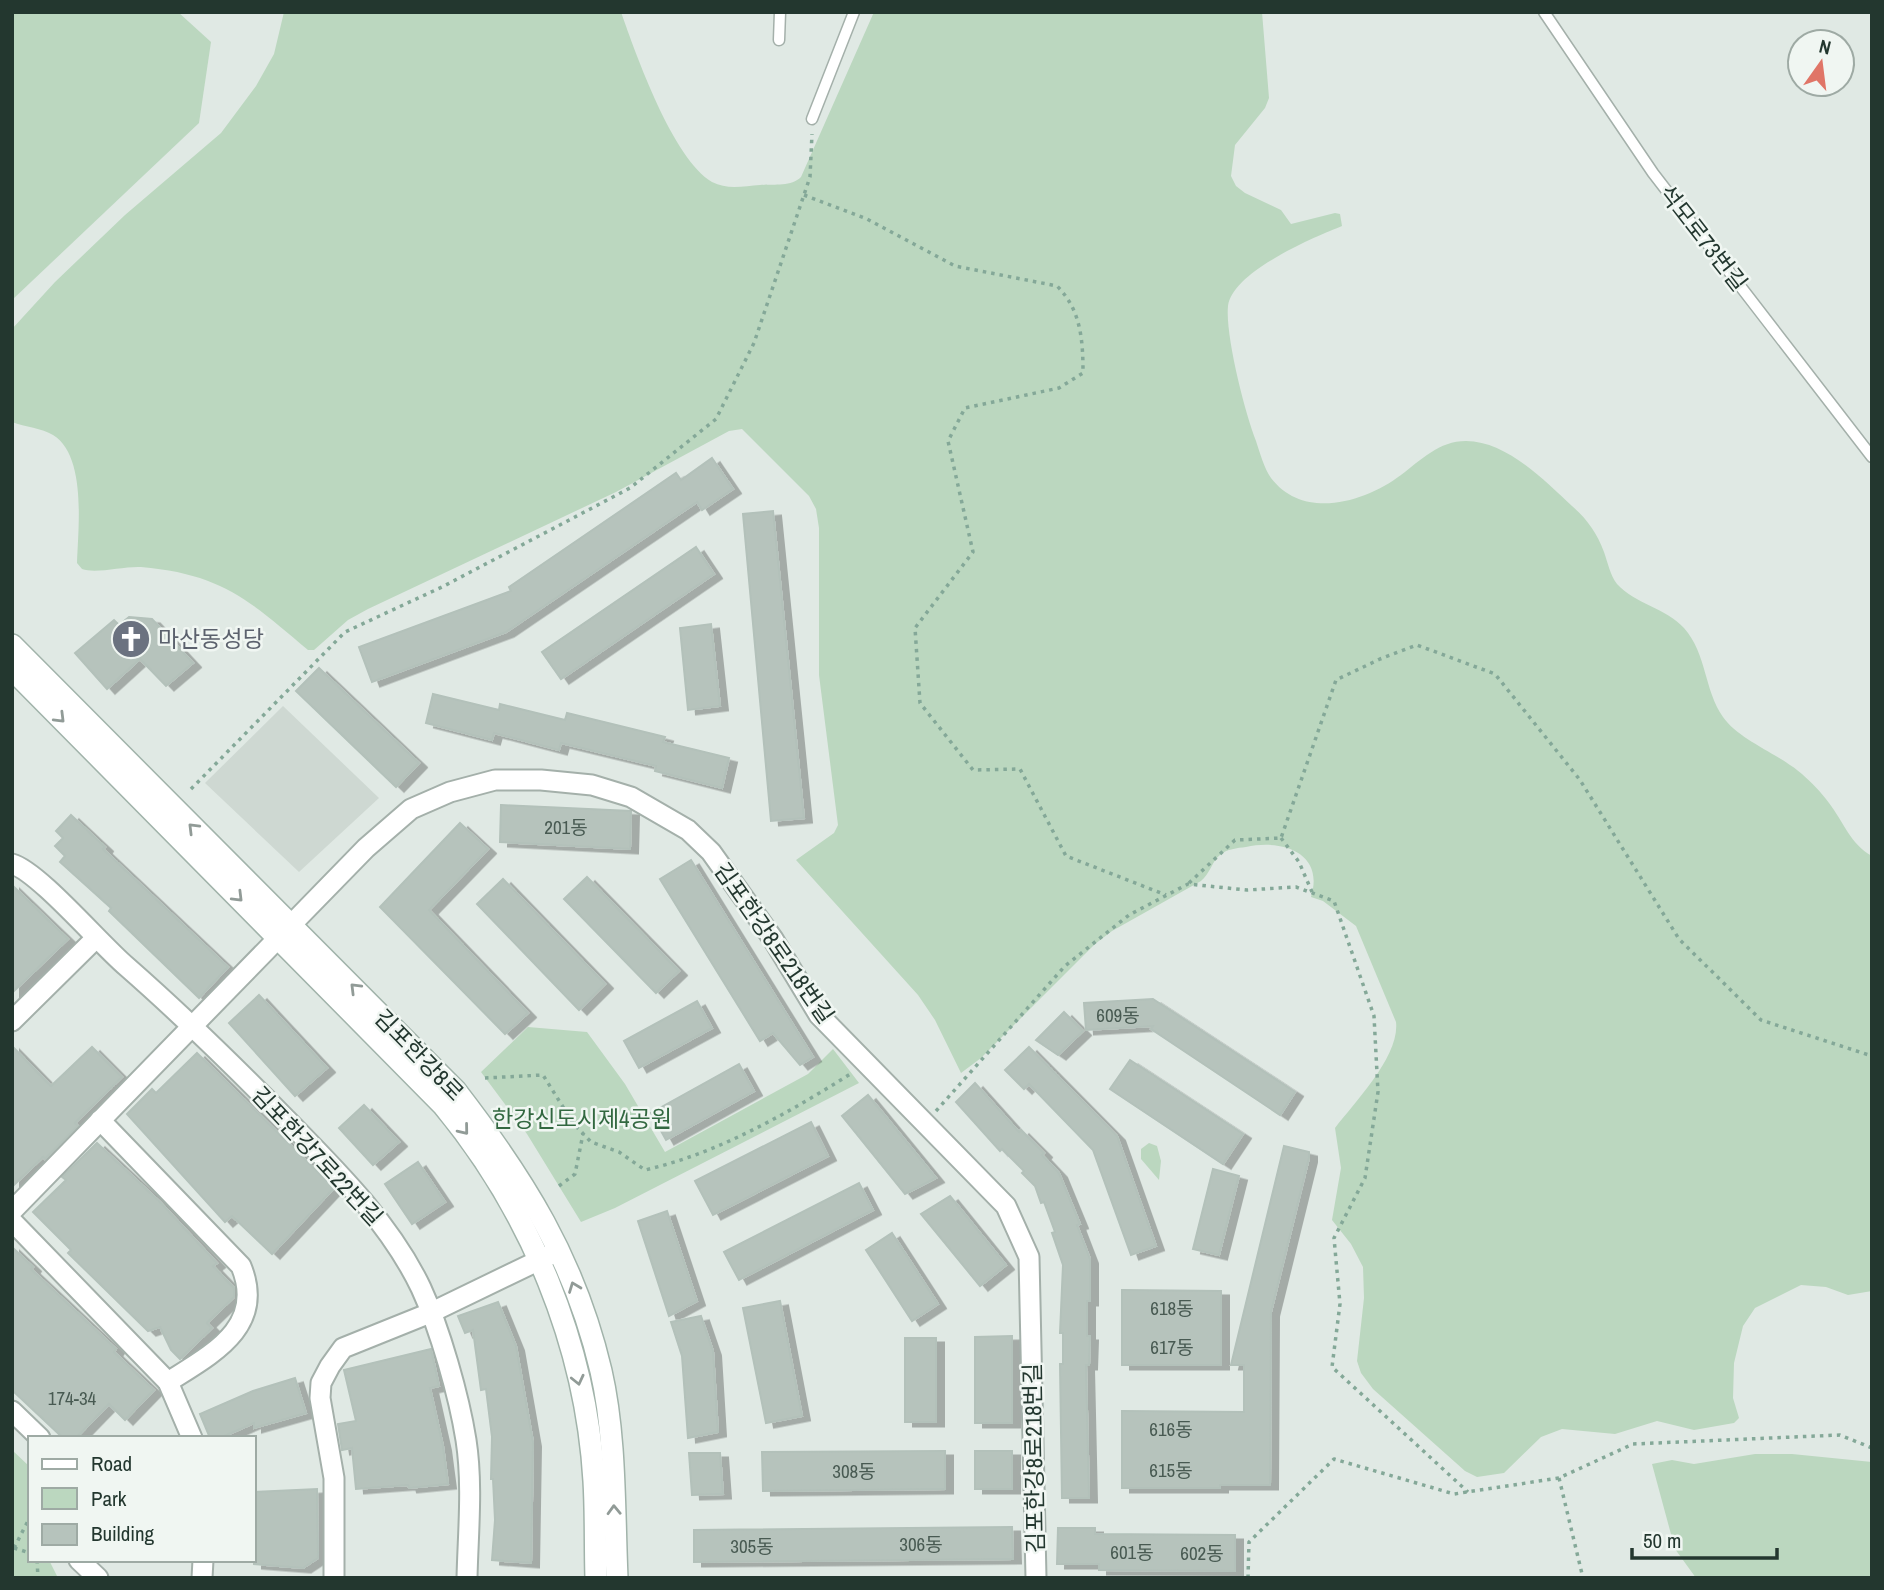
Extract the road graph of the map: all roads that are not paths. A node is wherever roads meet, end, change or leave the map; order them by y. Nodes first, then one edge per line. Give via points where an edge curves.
1 (780, 12) edge
2 (854, 12) edge
3 (1544, 12) edge
4 (779, 40) dead end
5 (812, 120) road end
6 (1872, 457) edge
7 (12, 646) edge
8 (12, 669) edge
9 (12, 864) edge
10 (286, 933) junction
11 (95, 939) junction
12 (12, 1021) edge
13 (195, 1027) junction
14 (100, 1120) junction
15 (12, 1211) edge
16 (12, 1221) edge
17 (560, 1251) junction
18 (540, 1261) junction
19 (430, 1313) junction
20 (168, 1382) junction
21 (12, 1411) edge
22 (38, 1436) edge
23 (191, 1436) edge
24 (81, 1562) edge
25 (98, 1578) edge
26 (334, 1578) edge
27 (467, 1578) edge
28 (596, 1578) edge
29 (617, 1578) edge
30 (1036, 1578) edge

1 - 4 lane
2 - 5 lane
3 - 6 lane, 석모로73번길 via 1653,173
10 -> 7 street, 김포한강8로
8 -> 10 street, 김포한강8로
9 - 11 street, 김포한강7로22번길 via 32,873
10 - 13 street, 김포한강8로218번길
17 -> 10 street, 김포한강8로 via 509,1159 456,1091
10 -> 18 street, 김포한강8로 via 477,1146
10 - 30 street, 김포한강8로218번길 via 366,848 411,809 495,780 592,785 632,797 688,830 711,852 819,1015 982,1179 1011,1216 1029,1257
11 - 12 street
11 - 13 street, 김포한강7로22번길
13 - 14 street, 김포한강8로218번길
13 - 19 street, 김포한강7로22번길 via 345,1179 386,1230 421,1288
14 - 15 street, 김포한강8로218번길
14 - 20 street via 241,1266 246,1279 243,1319 229,1340
16 - 20 street
17 - 18 street
29 -> 17 street, 김포한강8로 via 612,1466 601,1372
18 - 19 street
18 -> 28 street, 김포한강8로 via 556,1299 584,1407 594,1480
19 - 26 street via 343,1348 321,1383 334,1478
19 - 27 street, 김포한강7로22번길 via 466,1441
20 - 23 street
21 - 22 street
24 - 25 street

